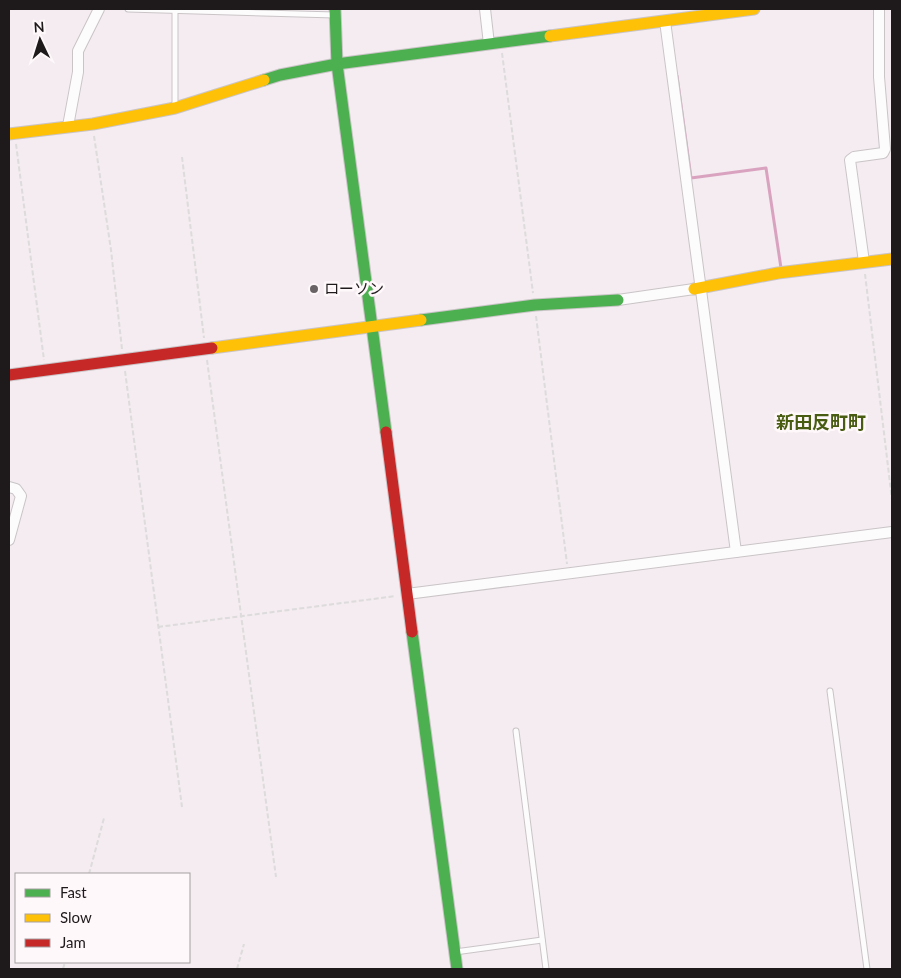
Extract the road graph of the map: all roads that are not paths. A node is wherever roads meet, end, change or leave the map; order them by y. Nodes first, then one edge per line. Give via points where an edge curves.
1 (99, 9) edge
2 (128, 9) edge
3 (485, 9) edge
4 (754, 9) edge
5 (879, 9) edge
6 (175, 10) junction
7 (720, 11) edge
8 (335, 12) edge
9 (665, 21) junction
10 (495, 43) junction
11 (337, 64) junction
12 (175, 108) junction
13 (68, 126) junction
14 (12, 134) edge
15 (892, 259) edge
16 (864, 262) junction
17 (697, 289) junction
18 (618, 300) joint
19 (371, 327) junction
20 (9, 375) edge
21 (9, 487) edge
22 (892, 532) edge
23 (9, 540) edge
24 (736, 552) junction
25 (407, 594) junction
26 (830, 691) dead end
27 (516, 732) dead end
28 (542, 940) junction
29 (454, 952) junction
30 (457, 969) edge
31 (546, 969) edge
32 (867, 969) edge

1 - 13 street via 78,51 78,72
2 - 6 lane
3 - 10 street
4 - 7 street
5 - 16 street via 879,78 885,149 883,153 850,160
6 - 8 lane
6 - 12 lane
7 - 9 street
8 - 11 street
9 - 10 street
9 - 17 street
10 - 11 street
11 - 12 street via 280,75
11 - 19 street
12 - 13 street
13 - 14 street
15 - 16 street
16 - 17 street via 778,273
17 - 18 street
17 - 24 street
18 - 19 street via 535,306
19 - 20 street
19 - 25 street
21 - 23 street via 16,489 21,496
22 - 24 street
24 - 25 street
25 - 29 street
26 - 32 lane
27 - 28 lane
28 - 29 lane
28 - 31 lane
29 - 30 street

